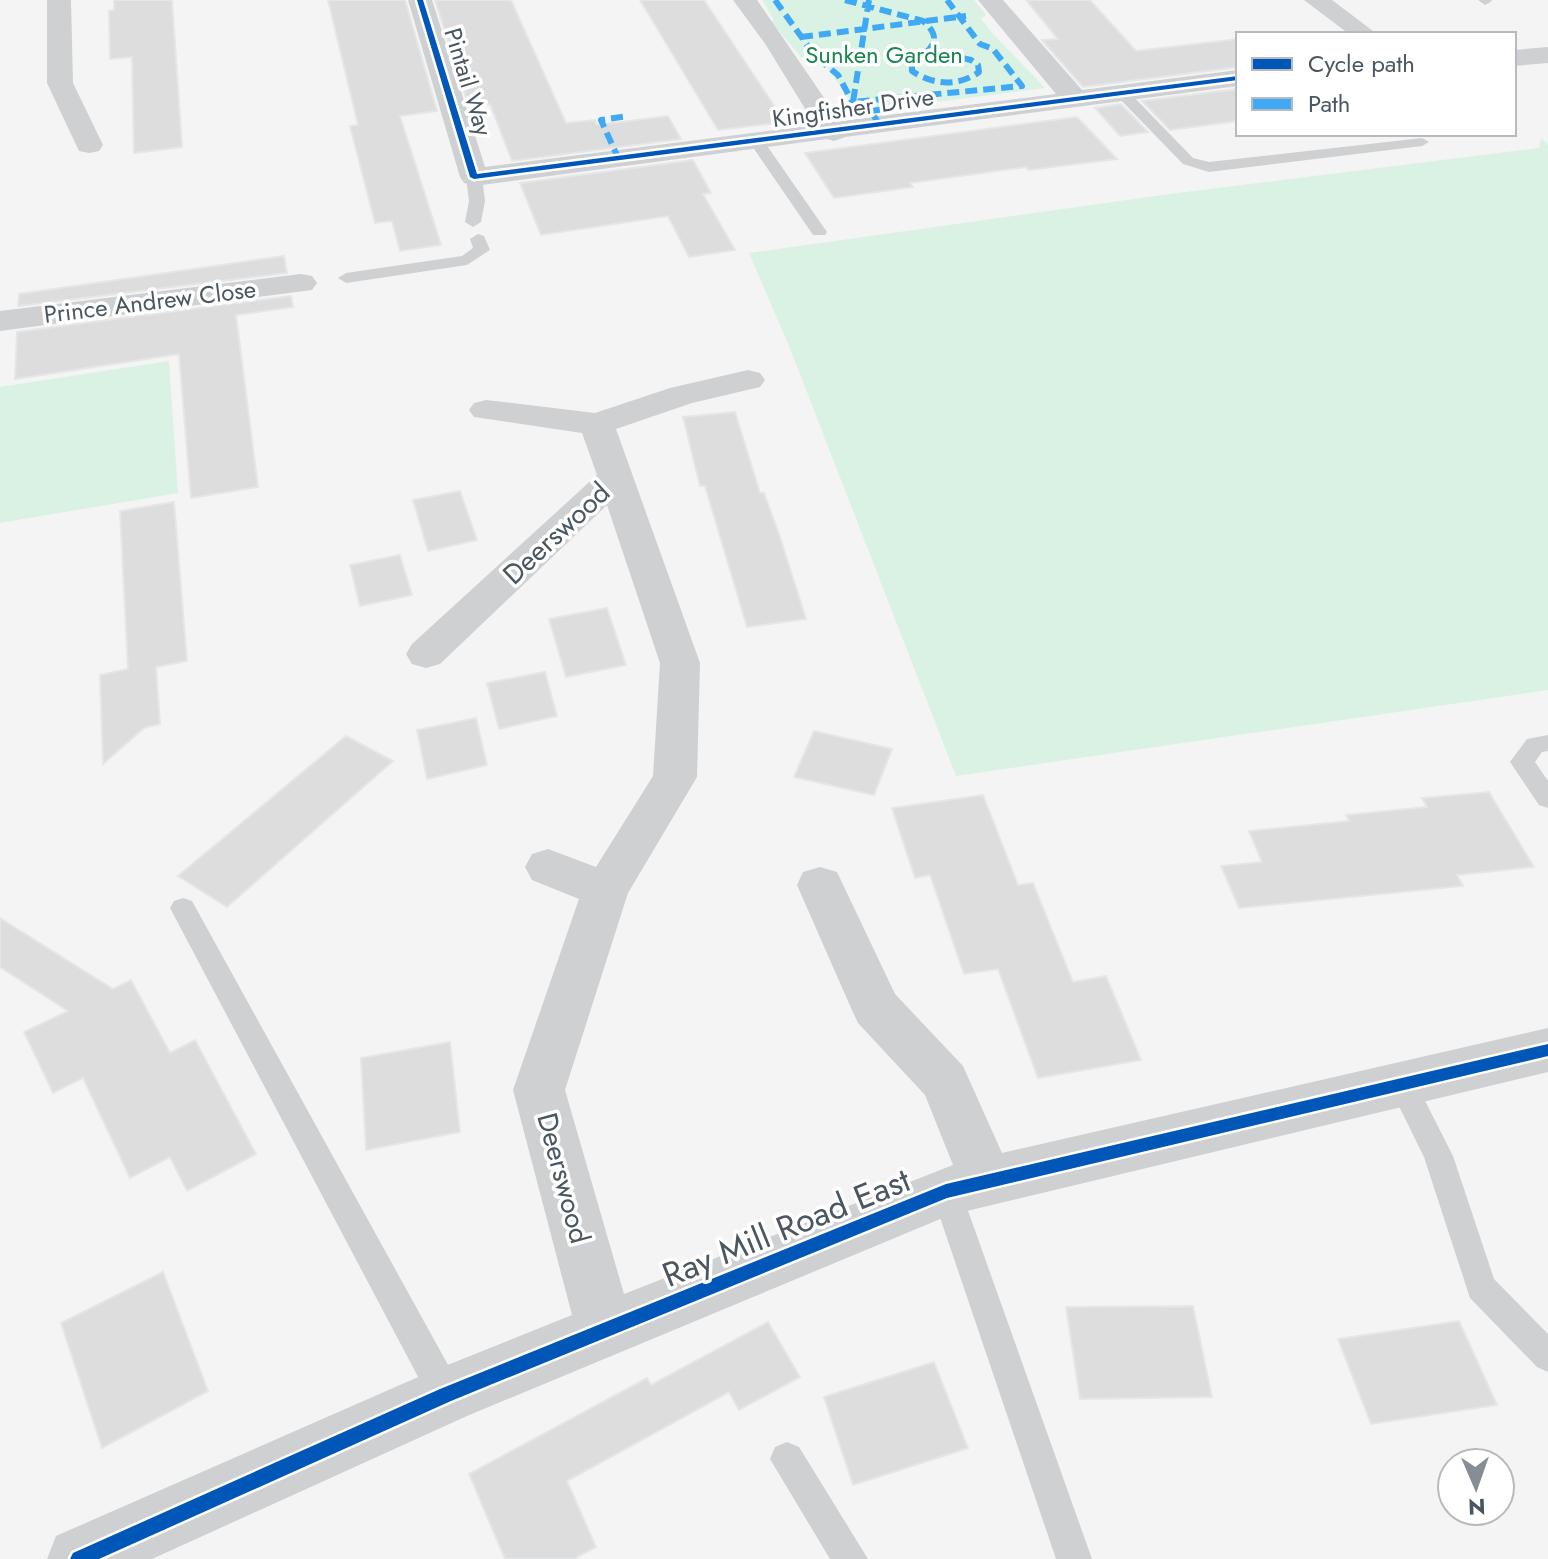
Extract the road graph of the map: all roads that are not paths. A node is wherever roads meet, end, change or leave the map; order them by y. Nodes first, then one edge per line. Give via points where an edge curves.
1 (59, 0) edge
2 (420, 0) edge
3 (745, 0) edge
4 (990, 0) edge
5 (1316, 0) edge
6 (1362, 32) edge
7 (1548, 55) edge
8 (1516, 58) edge
9 (1236, 78) edge
10 (1122, 93) junction
11 (1075, 99) junction
12 (834, 133) junction
13 (1422, 142) dead end
14 (758, 143) junction
15 (57, 148) dead end
16 (474, 177) junction
17 (473, 222) dead end
18 (819, 232) dead end
19 (478, 239) dead end
20 (346, 278) dead end
21 (301, 283) dead end
22 (0, 321) edge
23 (748, 380) dead end
24 (486, 410) dead end
25 (597, 424) junction
26 (615, 477) junction
27 (426, 654) dead end
28 (1548, 743) edge
29 (1548, 799) edge
30 (548, 867) dead end
31 (820, 885) dead end
32 (606, 890) junction
33 (183, 908) dead end
34 (1548, 1050) edge
35 (1402, 1084) junction
36 (966, 1187) junction
37 (605, 1331) junction
38 (1548, 1356) edge
39 (446, 1395) junction
40 (787, 1459) dead end
41 (79, 1559) edge
42 (850, 1559) edge
43 (1074, 1559) edge

1 - 15 street via 60,83 100,144
2 - 16 street, Pintail Way
3 - 12 street
4 - 11 street
5 - 6 street
7 - 8 street
9 - 10 street, Kingfisher Drive
10 - 11 street, Kingfisher Drive
10 - 13 lane via 1188,161 1209,167
11 - 12 street, Kingfisher Drive
12 - 14 street, Kingfisher Drive
14 - 16 street, Kingfisher Drive
14 - 18 lane
16 - 17 lane
19 - 20 lane via 482,250 467,260
21 - 22 street, Prince Andrew Close
23 - 25 street via 682,395
24 - 25 street
25 - 26 street, Deerswood
26 - 27 street, Deerswood
26 - 32 street, Deerswood via 680,663 675,777
28 - 29 lane via 1535,745 1522,762
30 - 32 street
31 - 36 street via 876,1008 945,1082
32 - 37 street, Deerswood via 539,1090
33 - 39 lane
34 - 35 street, Ray Mill Road East
35 - 36 street, Ray Mill Road East
35 - 38 lane via 1438,1156 1481,1288
36 - 37 street, Ray Mill Road East
36 - 43 lane
37 - 39 street, Ray Mill Road East
39 - 41 street, Ray Mill Road East
40 - 42 lane

